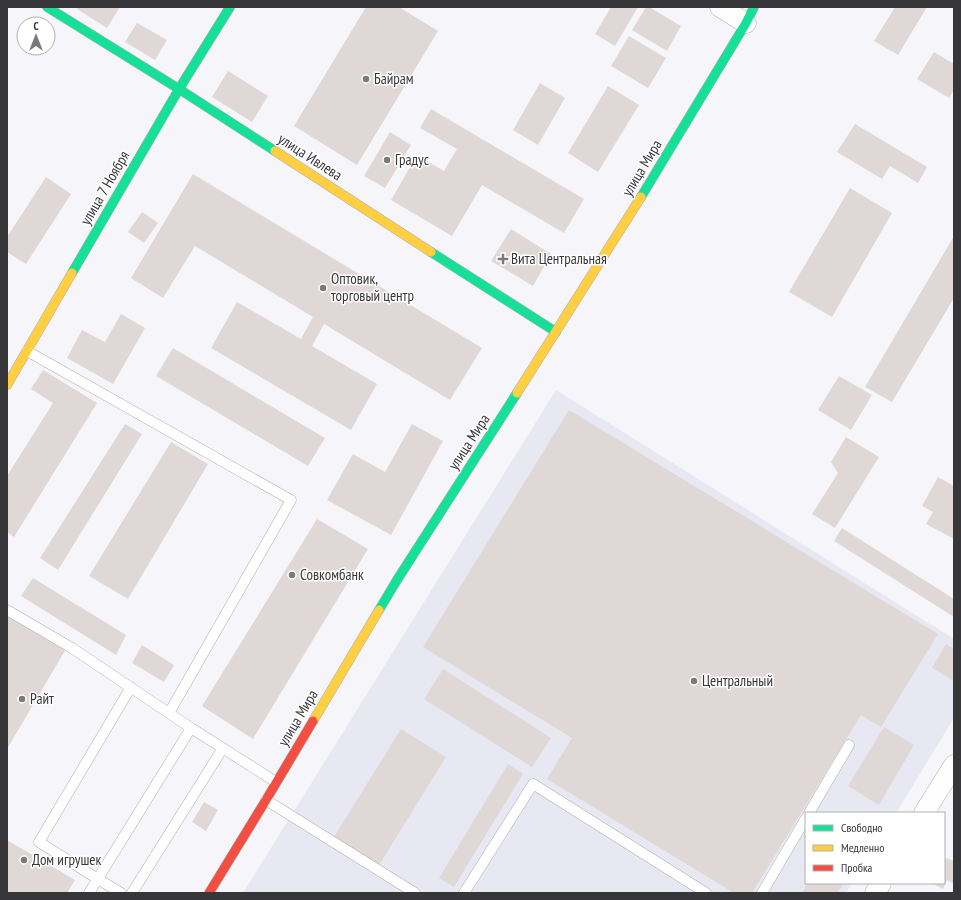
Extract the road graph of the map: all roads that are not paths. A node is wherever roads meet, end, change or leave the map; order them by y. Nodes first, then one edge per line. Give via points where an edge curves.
1 (47, 7) edge
2 (230, 7) edge
3 (720, 7) edge
4 (750, 15) edge
5 (179, 89) junction
6 (556, 332) junction
7 (27, 351) junction
8 (7, 385) edge
9 (7, 610) edge
10 (131, 687) junction
11 (169, 713) junction
12 (191, 728) junction
13 (849, 745) dead end
14 (223, 748) junction
15 (954, 765) edge
16 (276, 782) junction
17 (266, 800) junction
18 (810, 812) edge
19 (925, 812) edge
20 (805, 820) edge
21 (98, 879) junction
22 (880, 884) edge
23 (89, 893) edge
24 (121, 893) edge
25 (132, 893) edge
26 (209, 893) edge
27 (415, 893) edge
28 (464, 893) edge
29 (706, 893) edge
30 (762, 893) edge
31 (875, 893) edge

1 - 5 street, улица Ивлева
2 - 5 street, улица 7 Ноября
3 - 4 street
4 - 6 street, улица Мира
5 - 6 street, улица Ивлева
5 - 7 street, улица 7 Ноября
6 - 16 street, улица Мира via 397,580
7 - 8 street, улица 7 Ноября
7 - 11 lane via 291,500
9 - 10 lane via 72,648
10 - 11 lane
10 - 21 lane via 40,842
11 - 12 lane
12 - 14 lane
12 - 21 lane
13 - 18 lane
14 - 16 lane
14 - 25 lane
15 - 19 street
16 - 17 street, улица Мира
17 - 26 street, улица Мира
17 - 27 lane
20 - 30 lane
21 - 23 lane
21 - 24 lane
22 - 31 street
28 - 29 lane via 533,784

